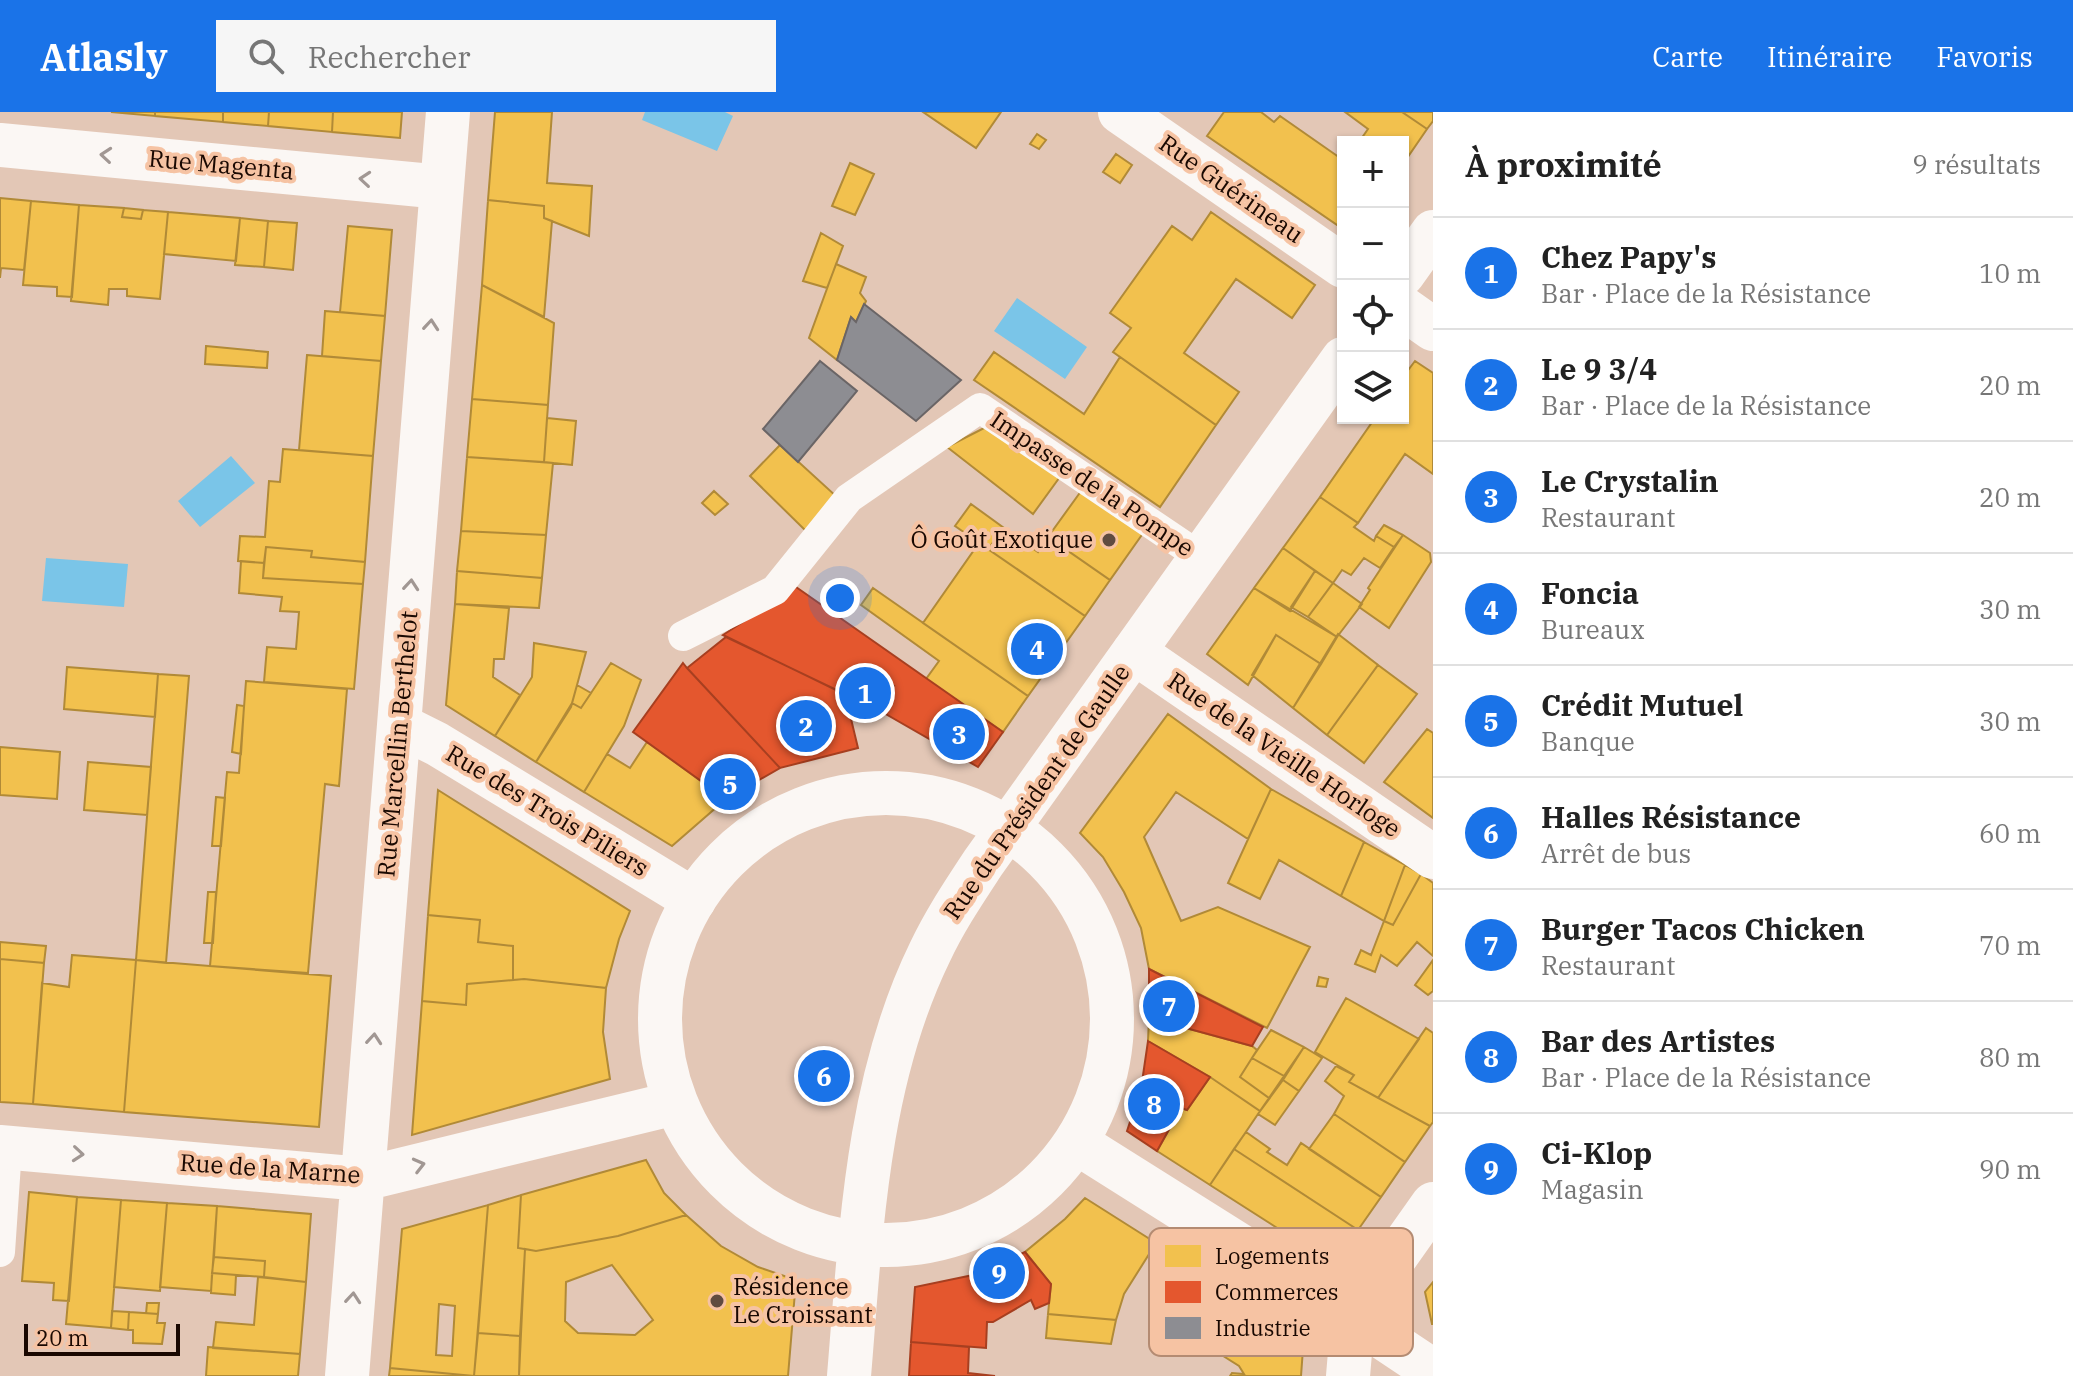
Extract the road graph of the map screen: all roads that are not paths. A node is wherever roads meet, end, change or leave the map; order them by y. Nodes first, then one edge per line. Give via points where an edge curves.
1 (448, 112) edge
2 (1120, 112) edge
3 (0, 145) edge
4 (442, 187) junction
5 (1433, 232) edge
6 (1337, 262) edge
7 (1409, 266) edge
8 (1409, 312) edge
9 (1433, 329) edge
10 (1337, 367) edge
11 (1202, 558) junction
12 (683, 636) dead end
13 (1134, 652) junction
14 (399, 725) junction
15 (1010, 828) junction
16 (1433, 857) edge
17 (694, 900) junction
18 (675, 1103) junction
19 (1077, 1143) junction
20 (4, 1148) edge
21 (363, 1179) junction
22 (1433, 1204) edge
23 (1212, 1228) edge
24 (1413, 1232) edge
25 (861, 1245) junction
26 (0, 1252) edge
27 (1350, 1356) edge
28 (1411, 1356) edge
29 (1433, 1371) edge
30 (347, 1376) edge
31 (849, 1376) edge
32 (1348, 1376) edge

1 - 4 street, Rue Marcellin Berthelot
2 - 6 street, Rue Guérineau
4 -> 3 street, Rue Magenta
14 -> 4 street, Rue Marcellin Berthelot
5 - 7 street
8 - 9 street
10 - 11 street, Rue du Président de Gaulle
11 - 12 lane, Impasse de la Pompe via 980,408 849,498 775,590
11 - 13 street, Rue du Président de Gaulle
13 - 15 street, Rue du Président de Gaulle
13 - 16 street, Rue de la Vieille Horloge
14 - 17 street, Rue des Trois Piliers
21 -> 14 street, Rue Marcellin Berthelot
15 - 17 street via 963,805 914,793 837,798 811,804 765,827 725,859
15 - 19 street via 1036,847 1080,899 1101,944 1112,993 1112,1043 1101,1092
15 - 25 street, Rue du Président de Gaulle via 952,910 899,1031 865,1185
17 - 18 street via 671,948 661,1000 662,1052
21 -> 18 street, Rue de la Marne
18 - 25 street via 694,1140 749,1200 783,1221
19 - 23 street
19 - 25 street via 1023,1200 986,1223 925,1243
20 -> 21 street, Rue de la Marne
20 - 26 lane
30 -> 21 street, Rue Marcellin Berthelot
22 - 24 street
25 - 31 street, Rue du Président de Gaulle
27 - 32 street
28 - 29 street

